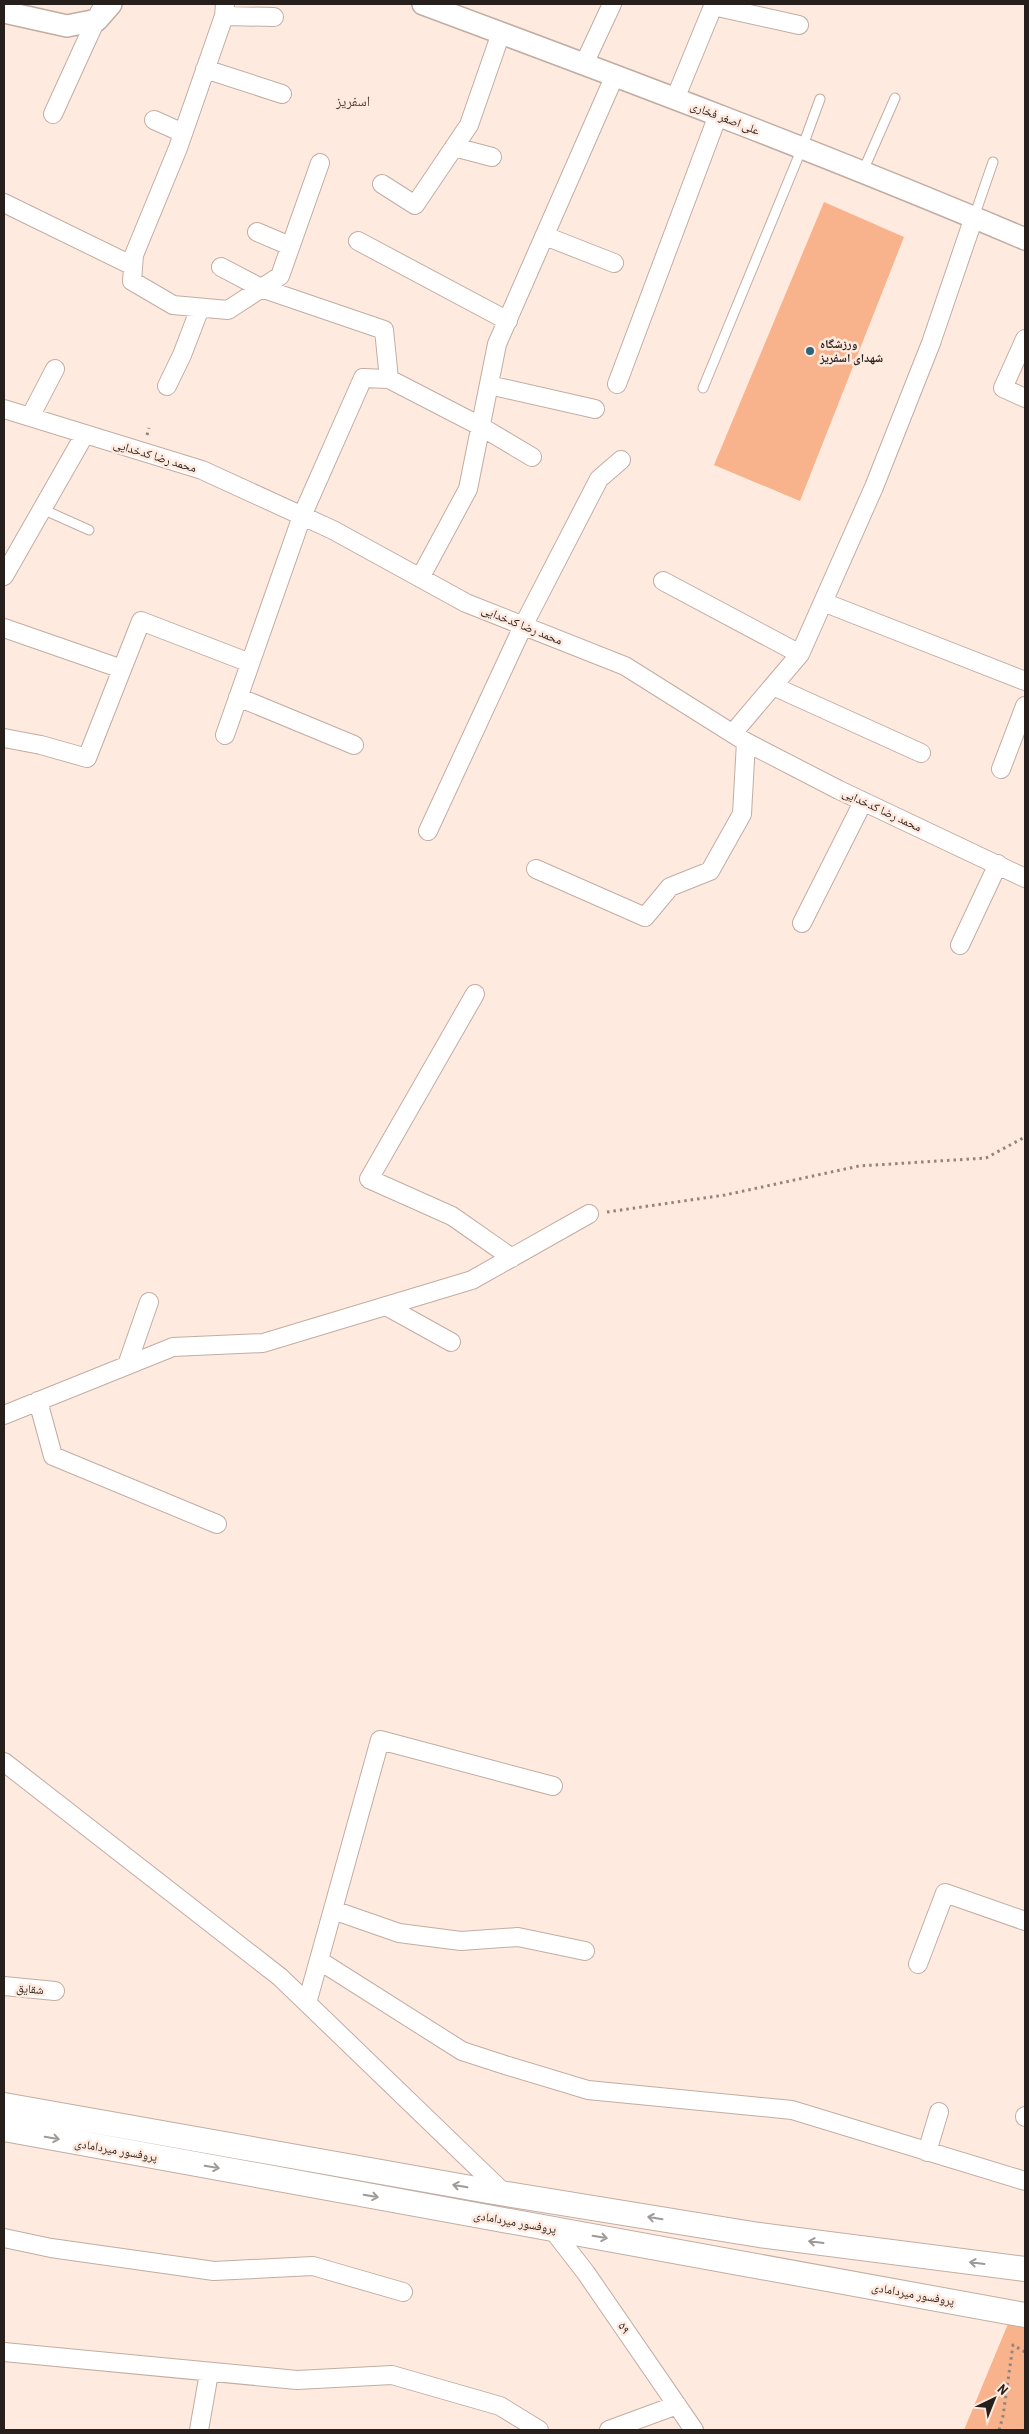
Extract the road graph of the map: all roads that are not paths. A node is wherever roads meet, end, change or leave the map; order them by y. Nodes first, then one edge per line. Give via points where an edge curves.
1 (110, 4) edge
2 (423, 4) edge
3 (612, 4) edge
4 (714, 5) edge
5 (224, 10) edge
6 (4, 12) edge
7 (100, 12) edge
8 (274, 17) dead end
9 (799, 25) dead end
10 (501, 32) junction
11 (584, 64) junction
12 (205, 69) junction
13 (615, 75) junction
14 (282, 94) dead end
15 (675, 98) junction
16 (895, 98) dead end
17 (820, 99) dead end
18 (53, 114) dead end
19 (718, 116) junction
20 (154, 120) dead end
21 (183, 133) junction
22 (454, 147) junction
23 (802, 148) junction
24 (492, 157) dead end
25 (993, 162) dead end
26 (320, 163) dead end
27 (862, 172) junction
28 (382, 184) dead end
29 (4, 203) edge
30 (974, 217) junction
31 (257, 232) dead end
32 (545, 236) junction
33 (1025, 239) edge
34 (358, 241) dead end
35 (290, 246) junction
36 (614, 263) dead end
37 (133, 266) junction
38 (221, 267) dead end
39 (261, 288) junction
40 (200, 308) junction
41 (508, 321) junction
42 (1025, 339) edge
43 (55, 369) dead end
44 (389, 379) junction
45 (617, 384) dead end
46 (167, 386) dead end
47 (489, 386) junction
48 (703, 388) dead end
49 (1025, 398) edge
50 (4, 409) edge
51 (595, 409) dead end
52 (30, 417) junction
53 (480, 426) junction
54 (85, 434) junction
55 (532, 456) dead end
56 (621, 460) dead end
57 (42, 510) junction
58 (302, 516) junction
59 (89, 530) dead end
60 (4, 576) edge
61 (420, 578) junction
62 (663, 581) dead end
63 (823, 602) junction
64 (523, 626) junction
65 (4, 628) edge
66 (800, 654) junction
67 (250, 663) junction
68 (122, 669) junction
69 (1025, 681) edge
70 (773, 686) junction
71 (238, 697) junction
72 (1025, 706) edge
73 (1021, 731) edge
74 (224, 735) dead end
75 (4, 738) edge
76 (739, 738) junction
77 (354, 746) dead end
78 (921, 753) dead end
79 (1001, 769) dead end
80 (863, 802) junction
81 (428, 831) dead end
82 (998, 864) junction
83 (536, 868) dead end
84 (1025, 878) edge
85 (802, 923) dead end
86 (960, 945) dead end
87 (475, 994) dead end
88 (589, 1214) road end
89 (512, 1258) junction
90 (148, 1302) dead end
91 (386, 1306) junction
92 (451, 1342) dead end
93 (128, 1365) junction
94 (38, 1401) junction
95 (4, 1414) edge
96 (217, 1524) dead end
97 (4, 1762) edge
98 (553, 1786) dead end
99 (333, 1910) junction
100 (1025, 1921) edge
101 (585, 1951) dead end
102 (320, 1961) junction
103 (918, 1964) dead end
104 (4, 1986) edge
105 (55, 1991) dead end
106 (307, 2003) junction
107 (4, 2105) edge
108 (939, 2112) dead end
109 (4, 2129) edge
110 (927, 2152) junction
111 (1025, 2181) edge
112 (504, 2194) junction
113 (552, 2229) junction
114 (4, 2238) edge
115 (1025, 2255) edge
116 (1014, 2267) edge
117 (403, 2292) dead end
118 (1025, 2315) edge
119 (4, 2352) edge
120 (209, 2373) junction
121 (677, 2406) junction
122 (199, 2430) edge
123 (539, 2430) edge
124 (609, 2430) edge
125 (694, 2430) edge

1 - 7 street
2 - 10 street, علی اصغر فخاری
3 - 11 street
4 - 9 street
4 - 15 street
5 - 8 street
5 - 12 street
6 - 7 street via 67,26
7 - 18 street
10 - 11 street, علی اصغر فخاری
10 - 22 street via 469,125
11 - 13 street, علی اصغر فخاری
12 - 14 street
12 - 21 street
13 - 15 street, علی اصغر فخاری
13 - 32 street
15 - 19 street, علی اصغر فخاری
16 - 27 lane
17 - 23 lane
19 - 23 street, علی اصغر فخاری
19 - 45 street
20 - 21 street
21 - 37 street via 134,255
22 - 24 street
22 - 28 street via 415,205
23 - 27 street, علی اصغر فخاری
23 - 48 lane
25 - 30 lane
26 - 35 street
27 - 30 street, علی اصغر فخاری
29 - 37 street
30 - 33 street, علی اصغر فخاری
30 - 63 street via 931,343 874,487
31 - 35 street
32 - 36 street
32 - 41 street
34 - 41 street
35 - 39 street via 280,276
37 - 40 street via 132,282 173,306
38 - 39 street
39 - 40 street via 228,310
39 - 44 street via 384,330
40 - 46 street
41 - 47 street via 497,344
42 - 49 street via 1003,388
43 - 52 street
44 - 53 street
44 - 58 street via 363,378
47 - 51 street
47 - 53 street
50 - 52 street, محمد رضا کدخدایی
52 - 54 street, محمد رضا کدخدایی
53 - 55 street
53 - 61 street via 468,489
54 - 57 street
54 - 58 street, محمد رضا کدخدایی via 202,470
56 - 64 street via 599,479
57 - 59 lane
57 - 60 street
58 - 61 street, محمد رضا کدخدایی
58 - 67 street
61 - 64 street, محمد رضا کدخدایی via 466,603
62 - 66 street
63 - 66 street
63 - 69 street
64 - 76 street, محمد رضا کدخدایی via 625,666
64 - 81 street
65 - 68 street
66 - 70 street
67 - 68 street via 141,622
67 - 71 street
68 - 75 street via 87,758
70 - 76 street
70 - 78 street
71 - 74 street
71 - 77 street
72 - 73 street
73 - 79 street
76 - 80 street, محمد رضا کدخدایی
76 - 83 street via 742,814 710,871 670,887 645,917
80 - 82 street, محمد رضا کدخدایی
80 - 85 street
82 - 84 street, محمد رضا کدخدایی
82 - 86 street
87 - 89 street via 369,1179 452,1216
88 - 89 street
89 - 91 street via 472,1280
90 - 93 street
91 - 92 street
91 - 93 street via 262,1343 173,1347
93 - 94 street
94 - 95 street
94 - 96 street via 53,1456
97 - 106 street via 280,1976
98 - 99 street via 380,1740
99 - 101 street via 399,1933 461,1941 518,1938
99 - 102 street
100 - 103 street via 945,1893
102 - 106 street
102 - 110 street via 462,2051 588,2090 792,2110
104 - 105 street, شقایق
106 - 112 street
112 -> 107 main road, پروفسور میردامادی
108 - 110 street
109 -> 113 main road, پروفسور میردامادی
110 - 111 street
116 -> 112 main road, پروفسور میردامادی via 759,2235
113 -> 118 main road, پروفسور میردامادی
113 - 121 street, ۵۹
114 - 117 street via 51,2248 214,2271 313,2266
115 - 116 main road
119 - 120 street
120 - 122 street
120 - 123 street via 297,2380 392,2375 500,2406
121 - 124 street
121 - 125 street, ۵۹

